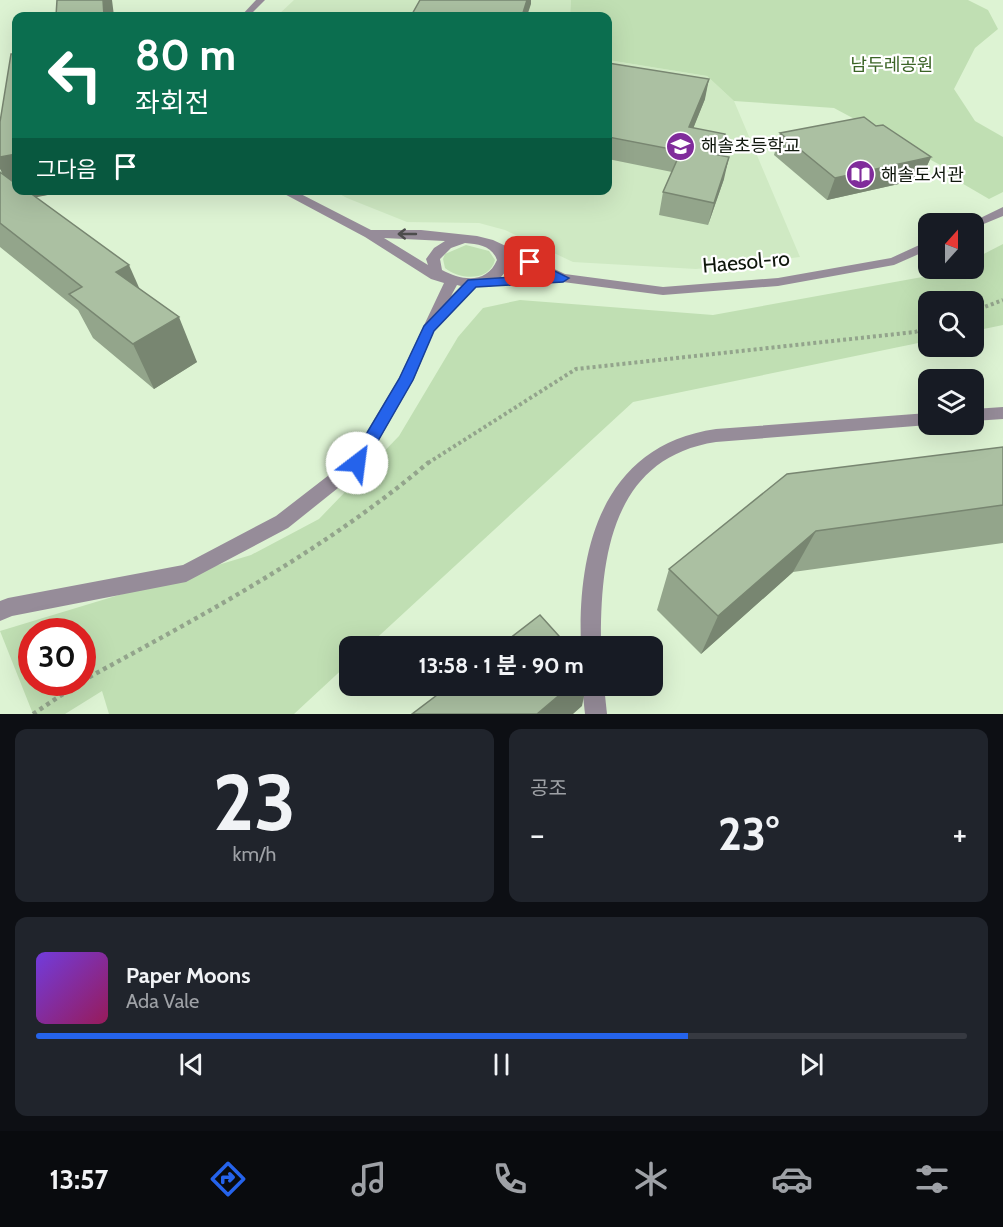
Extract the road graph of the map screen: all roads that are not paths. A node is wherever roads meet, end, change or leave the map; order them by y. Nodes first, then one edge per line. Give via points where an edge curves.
1 (261, 0) edge
2 (249, 12) edge
3 (293, 195) edge
4 (1003, 211) edge
5 (984, 220) edge
6 (369, 234) junction
7 (465, 240) junction
8 (496, 247) junction
9 (918, 250) edge
10 (563, 278) junction
11 (452, 281) junction
12 (477, 282) junction
13 (428, 329) junction
14 (1003, 413) edge
15 (984, 414) edge
16 (918, 420) edge
17 (0, 612) edge
18 (591, 636) edge
19 (594, 696) edge
20 (596, 714) edge

1 - 2 street
3 - 6 street
4 - 5 street
7 -> 6 street via 421,234
6 - 11 street via 436,276
7 - 8 street via 488,242
7 - 11 street via 444,246 433,259 436,272
8 - 10 street
8 - 12 street via 502,253 503,268
9 - 10 street, Haesol-ro via 894,261 778,282 663,291
10 - 12 street
11 - 12 street
11 - 13 street
12 - 13 street
13 - 17 street via 406,380 357,463 282,522 186,573 8,607
14 - 15 street
16 - 18 street via 697,439 656,455 626,484 608,516 592,586
19 - 20 street

